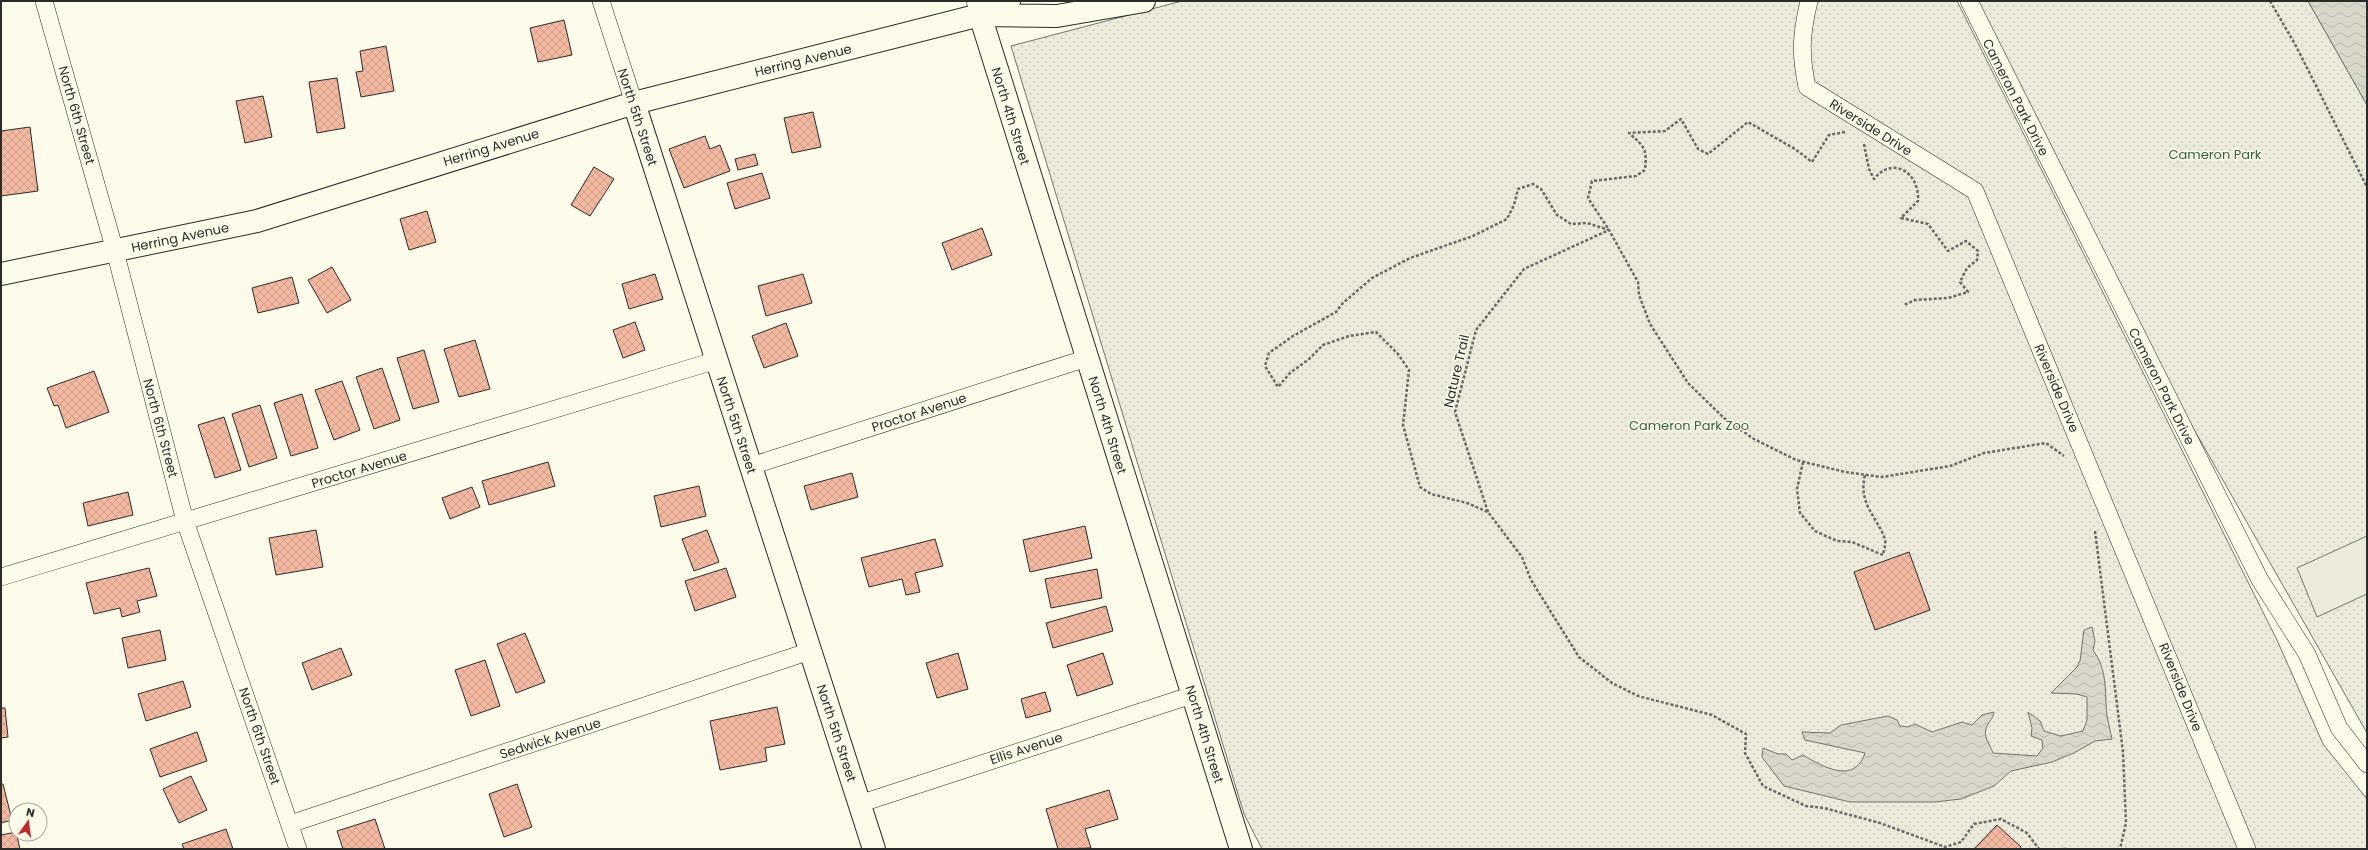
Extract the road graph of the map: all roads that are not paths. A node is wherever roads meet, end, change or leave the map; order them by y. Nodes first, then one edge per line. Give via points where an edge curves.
1 (44, 1) edge
2 (600, 1) edge
3 (1009, 1) edge
4 (1144, 1) edge
5 (1809, 1) edge
6 (1969, 1) edge
7 (978, 8) edge
8 (634, 103) junction
9 (115, 251) junction
10 (1, 274) edge
11 (1087, 358) junction
12 (717, 360) junction
13 (751, 466) junction
14 (185, 521) junction
15 (1, 577) edge
16 (810, 651) junction
17 (1192, 695) junction
18 (2367, 764) edge
19 (859, 804) junction
20 (290, 824) junction
21 (298, 849) edge
22 (874, 849) edge
23 (1241, 849) edge
24 (2247, 849) edge

1 - 9 street, North 6th Street
2 - 8 street, North 5th Street
3 - 7 main road, Herring Avenue
4 - 7 main road, Herring Avenue via 1057,16
5 - 24 street, Riverside Drive via 1801,57 1807,87 1975,191
6 - 18 street, Cameron Park Drive via 2260,580 2307,654 2340,728
7 - 8 main road, Herring Avenue
7 - 11 main road, North 4th Street
8 - 9 main road, Herring Avenue via 257,221
8 - 12 main road, North 5th Street
9 - 10 main road, Herring Avenue
9 - 14 street, North 6th Street
11 - 13 street, Proctor Avenue
11 - 17 main road, North 4th Street
12 - 13 main road, North 5th Street
12 - 14 street, Proctor Avenue
13 - 16 main road, North 5th Street
14 - 15 street, Proctor Avenue
14 - 20 street, North 6th Street
16 - 19 main road, North 5th Street
16 - 20 street, Sedwick Avenue
17 - 19 street, Ellis Avenue
17 - 23 main road, North 4th Street
19 - 22 main road, North 5th Street
20 - 21 street, North 6th Street

